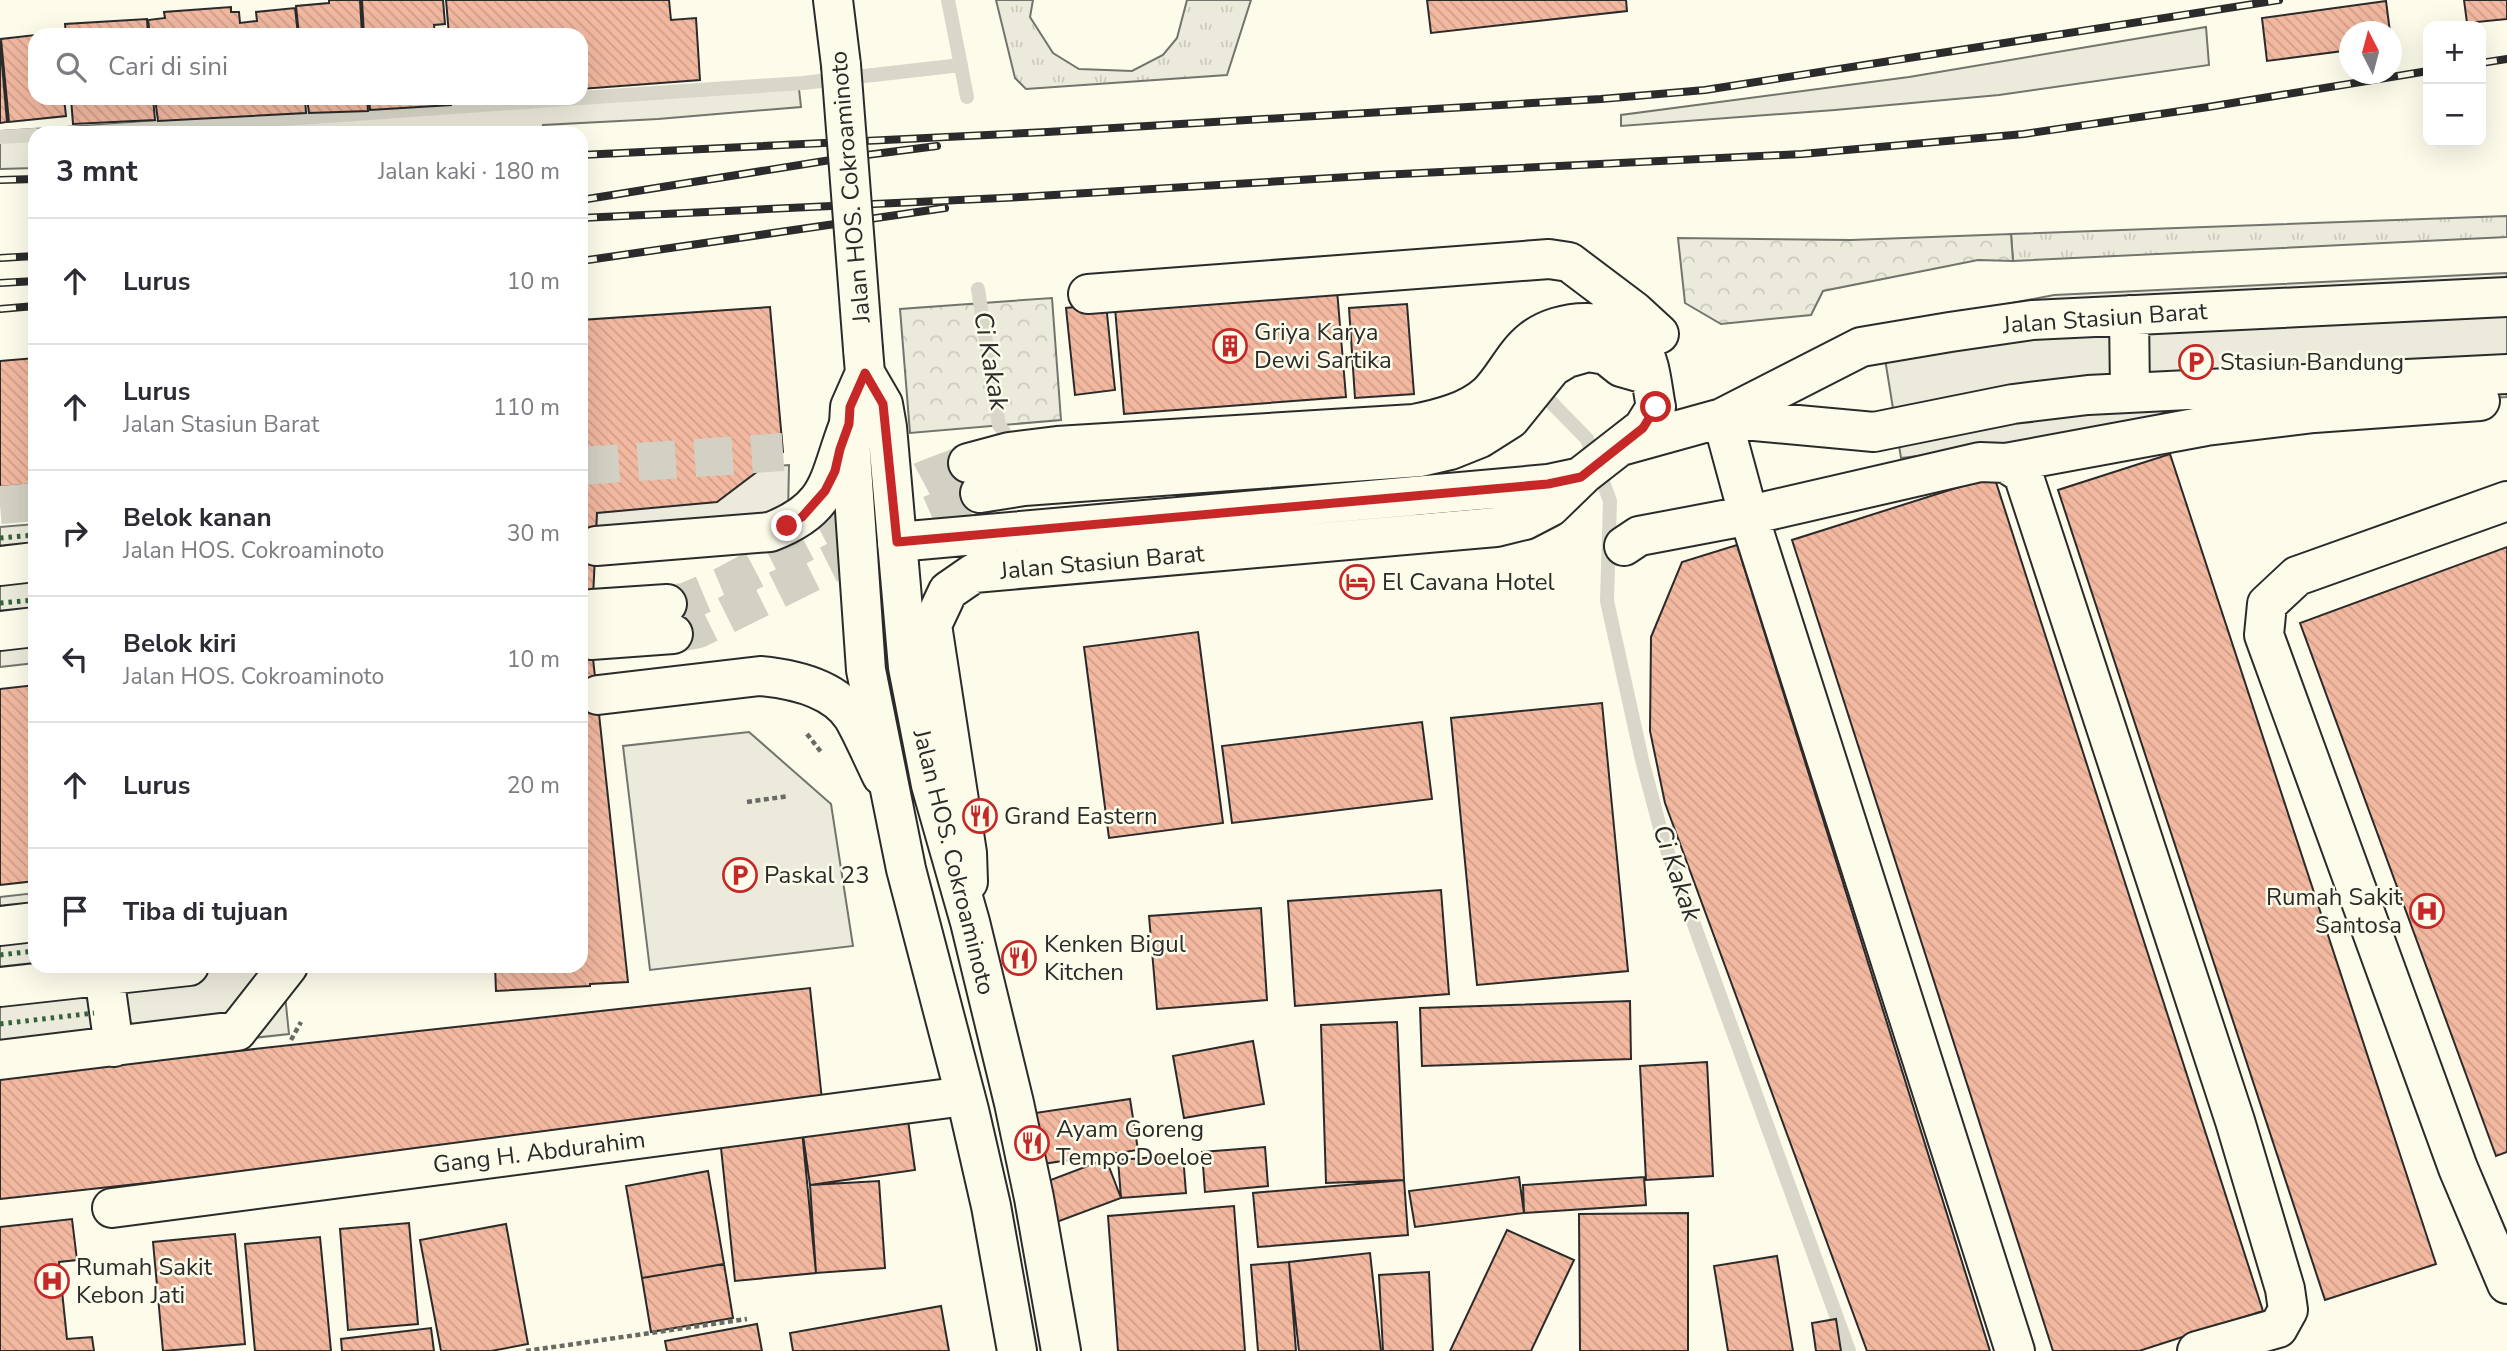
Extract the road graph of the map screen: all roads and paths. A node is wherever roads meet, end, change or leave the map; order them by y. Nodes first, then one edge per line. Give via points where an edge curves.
1 (833, 0) edge
2 (1087, 294) dead end
3 (2507, 297) edge
4 (2129, 315) junction
5 (864, 361) junction
6 (2507, 374) edge
7 (1649, 375) junction
8 (2130, 392) junction
9 (2507, 399) edge
10 (1722, 418) junction
11 (849, 424) junction
12 (1599, 463) junction
13 (2006, 463) junction
14 (974, 478) tunnel mouth
15 (2507, 501) edge
16 (1749, 515) junction
17 (897, 542) junction
18 (596, 545) dead end
19 (1624, 545) dead end
20 (28, 563) edge
21 (0, 566) edge
22 (670, 619) tunnel mouth
23 (591, 625) dead end
24 (28, 628) edge
25 (0, 631) edge
26 (598, 695) dead end
27 (798, 727) dead end
28 (823, 754) dead end
29 (888, 788) junction
30 (789, 796) dead end
31 (747, 802) dead end
32 (970, 922) junction
33 (28, 923) edge
34 (0, 926) edge
35 (924, 934) junction
36 (123, 973) edge
37 (283, 973) edge
38 (104, 975) junction
39 (0, 987) edge
40 (114, 1047) junction
41 (0, 1060) edge
42 (965, 1096) junction
43 (112, 1208) dead end
44 (2494, 1221) edge
45 (2507, 1284) edge
46 (747, 1319) dead end
47 (526, 1351) edge
48 (1017, 1351) edge
49 (1061, 1351) edge
50 (2015, 1351) edge
51 (2197, 1351) edge

1 - 5 main road, Jalan HOS. Cokroaminoto, bridge
2 - 7 main road via 1549,259 1569,262 1658,330 1662,340
3 - 4 main road, Jalan Stasiun Barat
4 - 8 main road
4 - 10 main road, Jalan Stasiun Barat via 2032,320 1861,347
5 - 11 main road, Jalan HOS. Cokroaminoto
5 - 17 main road, Jalan HOS. Cokroaminoto via 883,404
6 - 8 main road, Jalan Stasiun Barat
7 - 12 main road via 1656,407 1643,428
7 - 14 main road via 1621,367 1606,355 1588,352 1567,358 1552,366 1510,419 1480,438 1420,457 1024,486
8 - 10 main road, Jalan Stasiun Barat via 2013,404 1874,432
9 - 13 main road via 2206,426
10 - 12 main road, Jalan Stasiun Barat
10 - 16 main road
11 - 18 main road via 825,491 802,517 787,526 770,532
11 - 29 main road, Jalan HOS. Cokroaminoto via 866,670
12 - 17 main road, Jalan Stasiun Barat via 1548,484
12 - 32 main road, Jalan Stasiun Barat via 1550,507 1525,520 1496,527 974,573 948,591 932,625 967,853
13 - 16 main road via 1980,462
13 - 51 main road via 2023,474 2235,1121 2285,1289 2288,1310 2278,1328
15 - 44 main road via 2297,576 2267,604 2264,635 2458,1168
16 - 19 main road via 1639,536
16 - 50 main road
17 - 32 main road, Jalan HOS. Cokroaminoto via 908,667 931,785
20 - 21 main road
22 - 23 main road
24 - 25 main road
26 - 29 main road via 760,676 811,686 852,716
27 - 28 path
29 - 35 main road, Jalan HOS. Cokroaminoto
30 - 31 path
32 - 35 main road
32 - 49 main road, Jalan HOS. Cokroaminoto via 1023,1144
33 - 34 main road
35 - 42 main road, Jalan HOS. Cokroaminoto
36 - 38 main road
37 - 40 main road via 237,1031
38 - 39 main road
38 - 40 main road
40 - 41 main road
42 - 43 main road, Gang H. Abdurahim
42 - 48 main road, Jalan HOS. Cokroaminoto
44 - 45 main road
46 - 47 path

